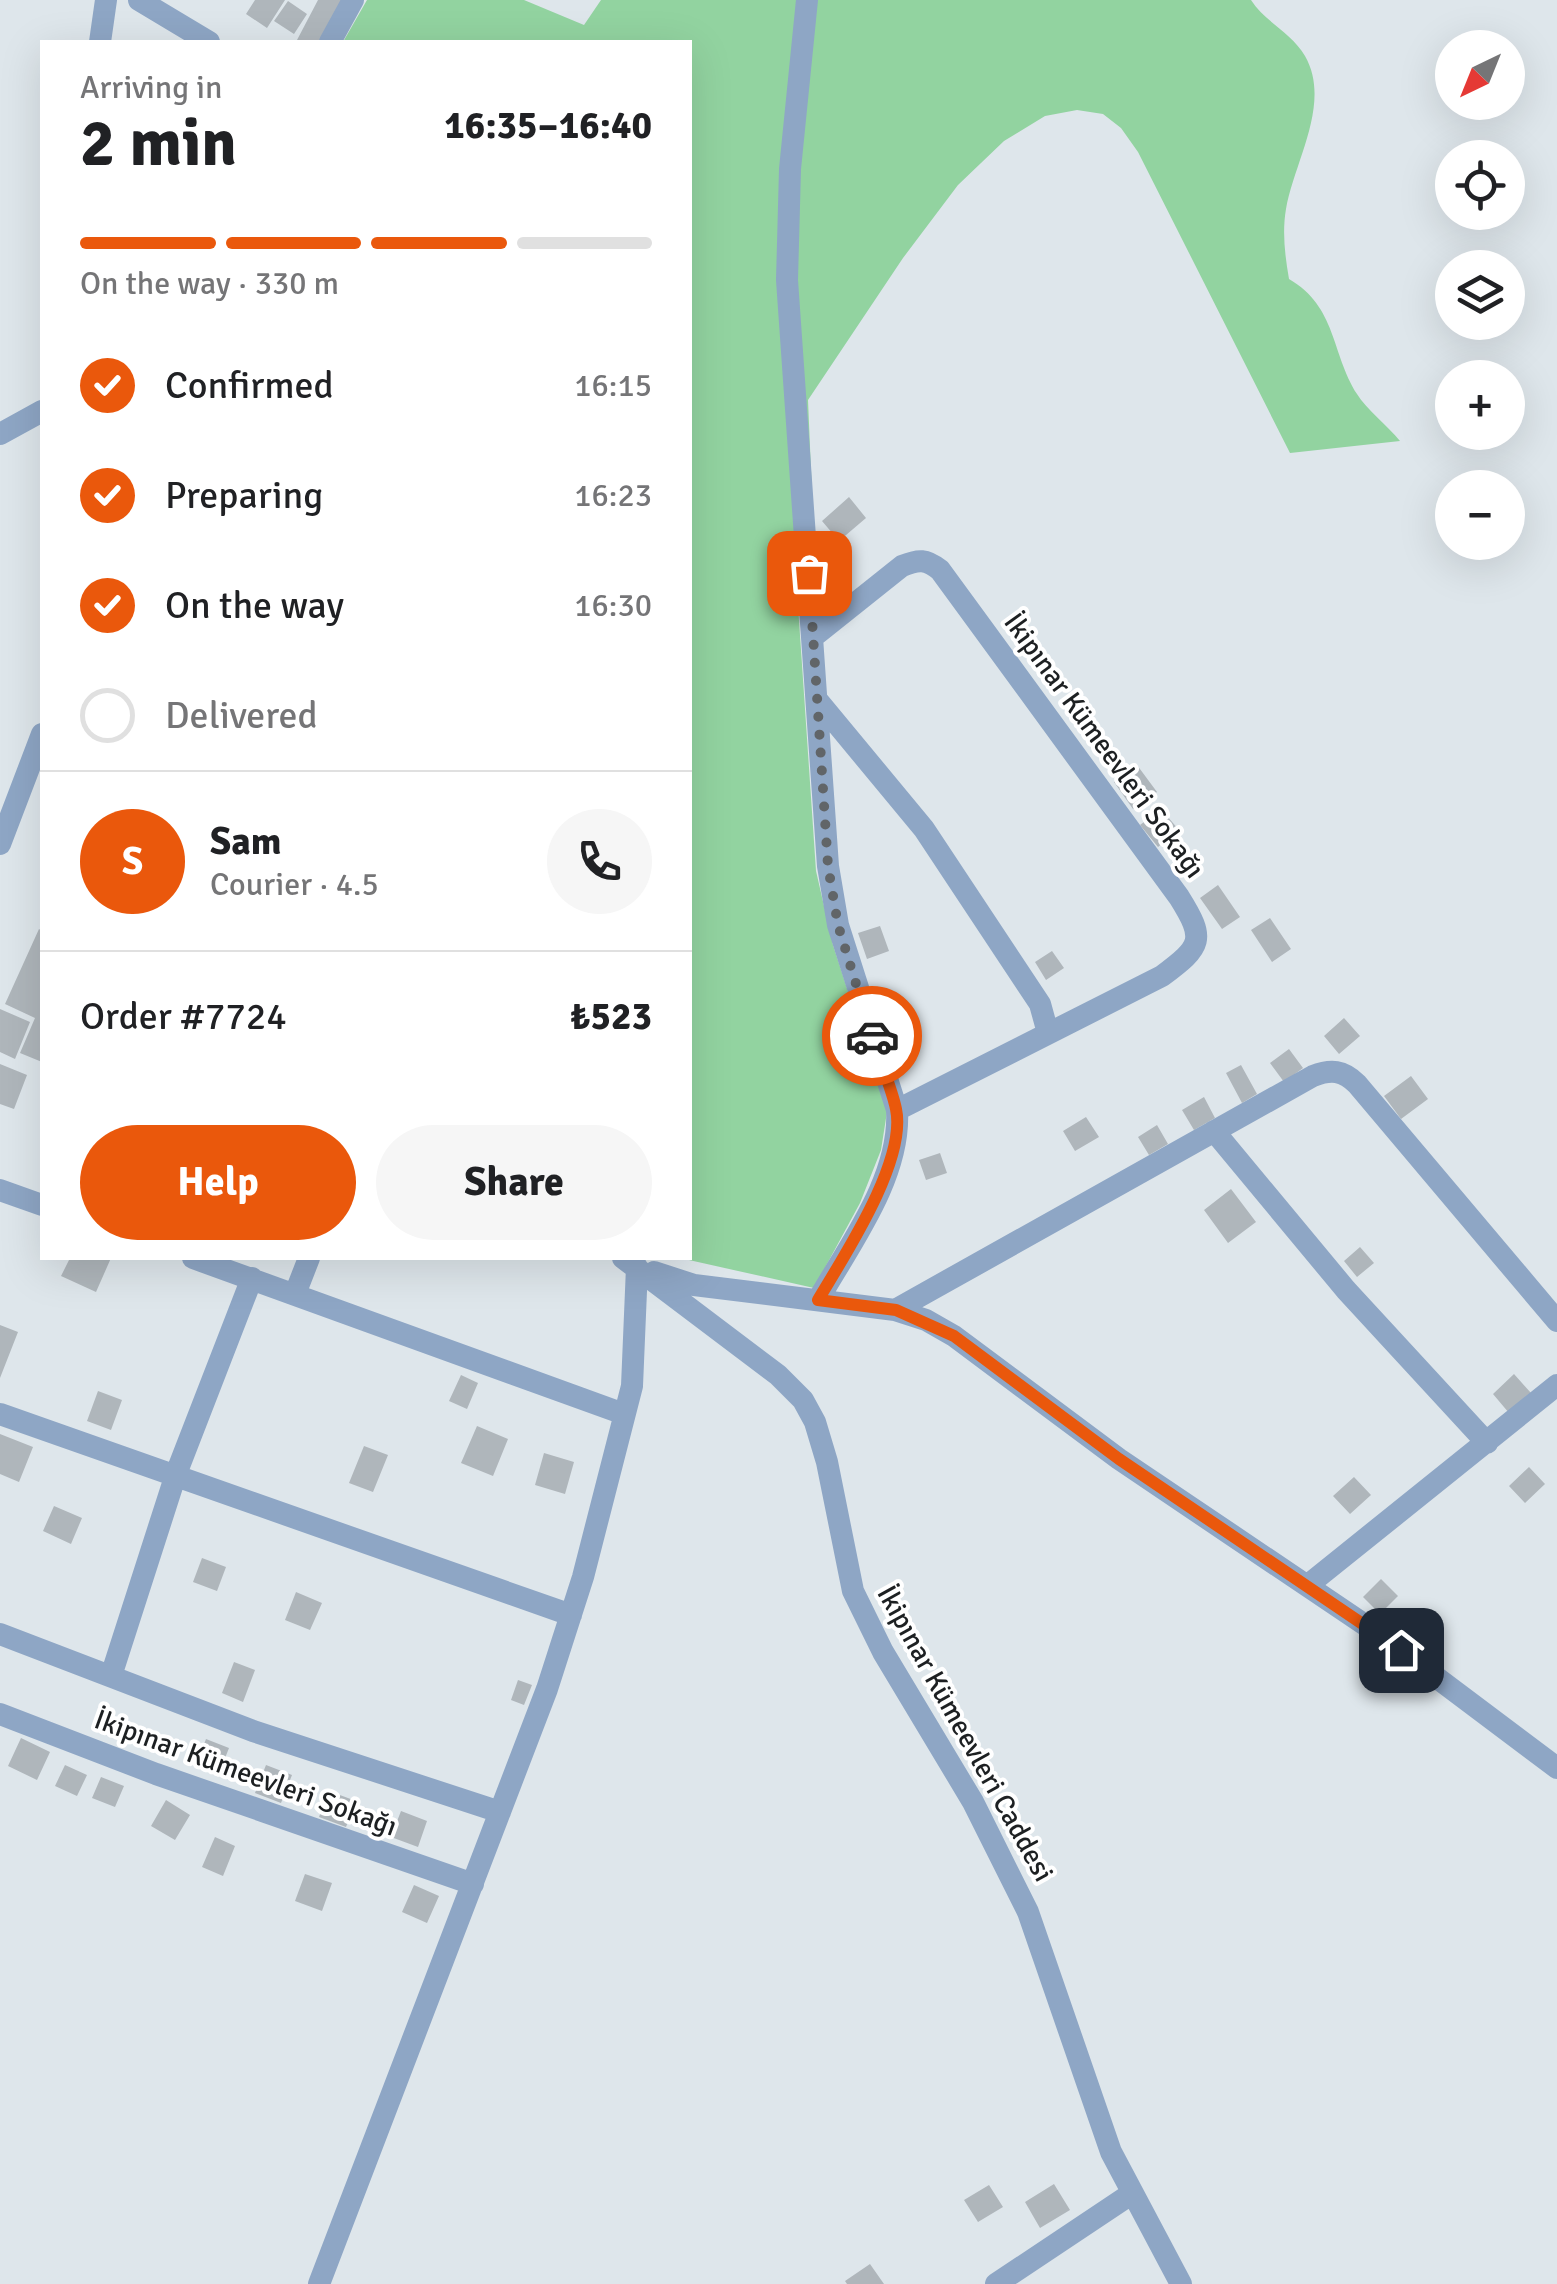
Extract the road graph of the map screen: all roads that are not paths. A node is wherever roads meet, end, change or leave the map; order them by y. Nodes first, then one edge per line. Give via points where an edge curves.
1 (106, 0) edge
2 (138, 0) edge
3 (353, 0) edge
4 (808, 0) edge
5 (100, 40) edge
6 (207, 40) edge
7 (331, 40) edge
8 (40, 412) edge
9 (0, 434) edge
10 (814, 637) junction
11 (818, 701) junction
12 (40, 739) edge
13 (0, 844) edge
14 (1048, 1033) junction
15 (896, 1110) junction
16 (1214, 1131) junction
17 (0, 1190) edge
18 (40, 1204) edge
19 (199, 1260) edge
20 (308, 1260) edge
21 (630, 1262) edge
22 (252, 1278) junction
23 (294, 1294) junction
24 (818, 1300) junction
25 (896, 1310) junction
26 (1557, 1322) edge
27 (1557, 1385) edge
28 (0, 1414) edge
29 (624, 1414) junction
30 (1487, 1443) junction
31 (176, 1474) junction
32 (1308, 1585) junction
33 (571, 1615) junction
34 (0, 1634) edge
35 (111, 1676) junction
36 (0, 1714) edge
37 (1557, 1768) edge
38 (500, 1812) junction
39 (473, 1884) junction
40 (1130, 2194) junction
41 (318, 2284) edge
42 (996, 2284) edge
43 (1180, 2284) edge

1 - 5 street
2 - 6 street
3 - 7 street
4 - 10 street via 787,264
8 - 9 street
10 - 11 street
10 - 14 street, İkipınar Kümeevleri Sokağı via 902,566 930,562 1196,924 1194,948 1173,967
11 - 14 street via 924,829 1040,1004
11 - 15 street via 832,898
12 - 13 street
14 - 15 street, İkipınar Kümeevleri Sokağı
15 - 24 street via 886,1173
16 - 25 street
16 - 26 street via 1313,1076 1348,1075
16 - 30 street via 1346,1290
17 - 18 street
19 - 22 street
20 - 23 street
21 - 24 street via 694,1285
21 - 29 street via 632,1386
21 - 40 street, İkipınar Kümeevleri Caddesi via 778,1375 815,1422 853,1591 1028,1912
22 - 23 street
22 - 31 street, İkipınar Kümeevleri Sokağı
23 - 29 street
24 - 25 street
25 - 32 street via 954,1336 1119,1459
27 - 30 street
28 - 31 street
29 - 33 street
30 - 32 street
31 - 33 street
31 - 35 street, İkipınar Kümeevleri Sokağı
32 - 37 street
33 - 38 street
34 - 35 street, İkipınar Kümeevleri Sokağı
35 - 38 street, İkipınar Kümeevleri Sokağı via 253,1731
36 - 39 street, İkipınar Kümeevleri Sokağı
38 - 39 street
39 - 41 street
40 - 42 street
40 - 43 street, İkipınar Kümeevleri Caddesi

